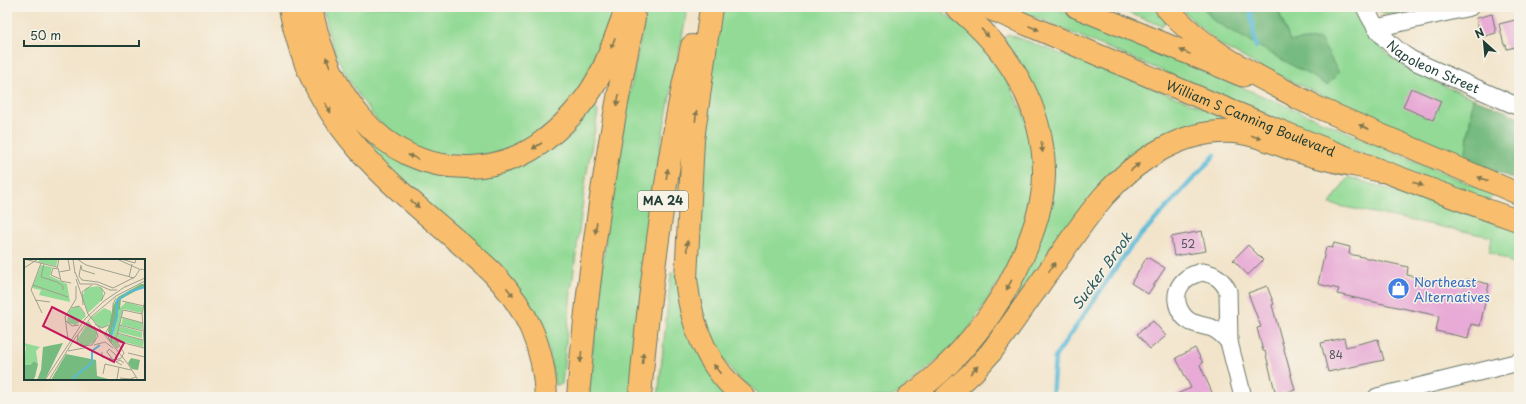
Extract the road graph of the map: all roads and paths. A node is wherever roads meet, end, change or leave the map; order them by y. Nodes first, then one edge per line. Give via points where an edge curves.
1 (290, 7) edge
2 (311, 7) edge
3 (628, 7) edge
4 (637, 7) edge
5 (701, 7) edge
6 (711, 7) edge
7 (956, 7) edge
8 (985, 7) edge
9 (1076, 7) edge
10 (1166, 7) edge
11 (1365, 7) edge
12 (1470, 7) edge
13 (1376, 28) junction
14 (1311, 104) junction
15 (1519, 107) edge
16 (1381, 171) junction
17 (1519, 194) edge
18 (1519, 221) edge
19 (1229, 342) dead end
20 (1519, 362) edge
21 (546, 397) edge
22 (578, 397) edge
23 (640, 397) edge
24 (744, 397) edge
25 (908, 397) edge
26 (946, 397) edge
27 (1242, 397) edge
28 (1377, 397) edge

1 -> 21 highway via 306,66 342,131 391,184 492,272 519,304 537,341
3 -> 2 highway via 597,80 580,105 558,129 530,150 514,158 479,167 441,166 412,157 385,141 364,122 334,75 321,44
4 -> 22 highway via 600,204
23 -> 5 highway, MA 24 via 652,278 669,161
24 -> 6 highway via 724,378 701,341 692,316 686,279 693,140
7 -> 25 highway via 984,31 1000,50 1027,95 1042,144 1044,171 1041,197 1035,224 1025,250 1002,297 958,354 928,383
8 -> 16 main road, William S Canning Boulevard
14 -> 9 main road
10 - 14 highway via 1188,30 1220,55
11 - 13 street, Napoleon Street
12 - 13 street
13 - 15 street, Napoleon Street via 1396,50 1412,60
17 -> 14 main road
16 -> 18 main road, William S Canning Boulevard
26 -> 16 highway via 991,352 1104,196 1134,168 1160,150 1197,135 1237,132 1316,156
19 - 27 street
20 - 28 street

